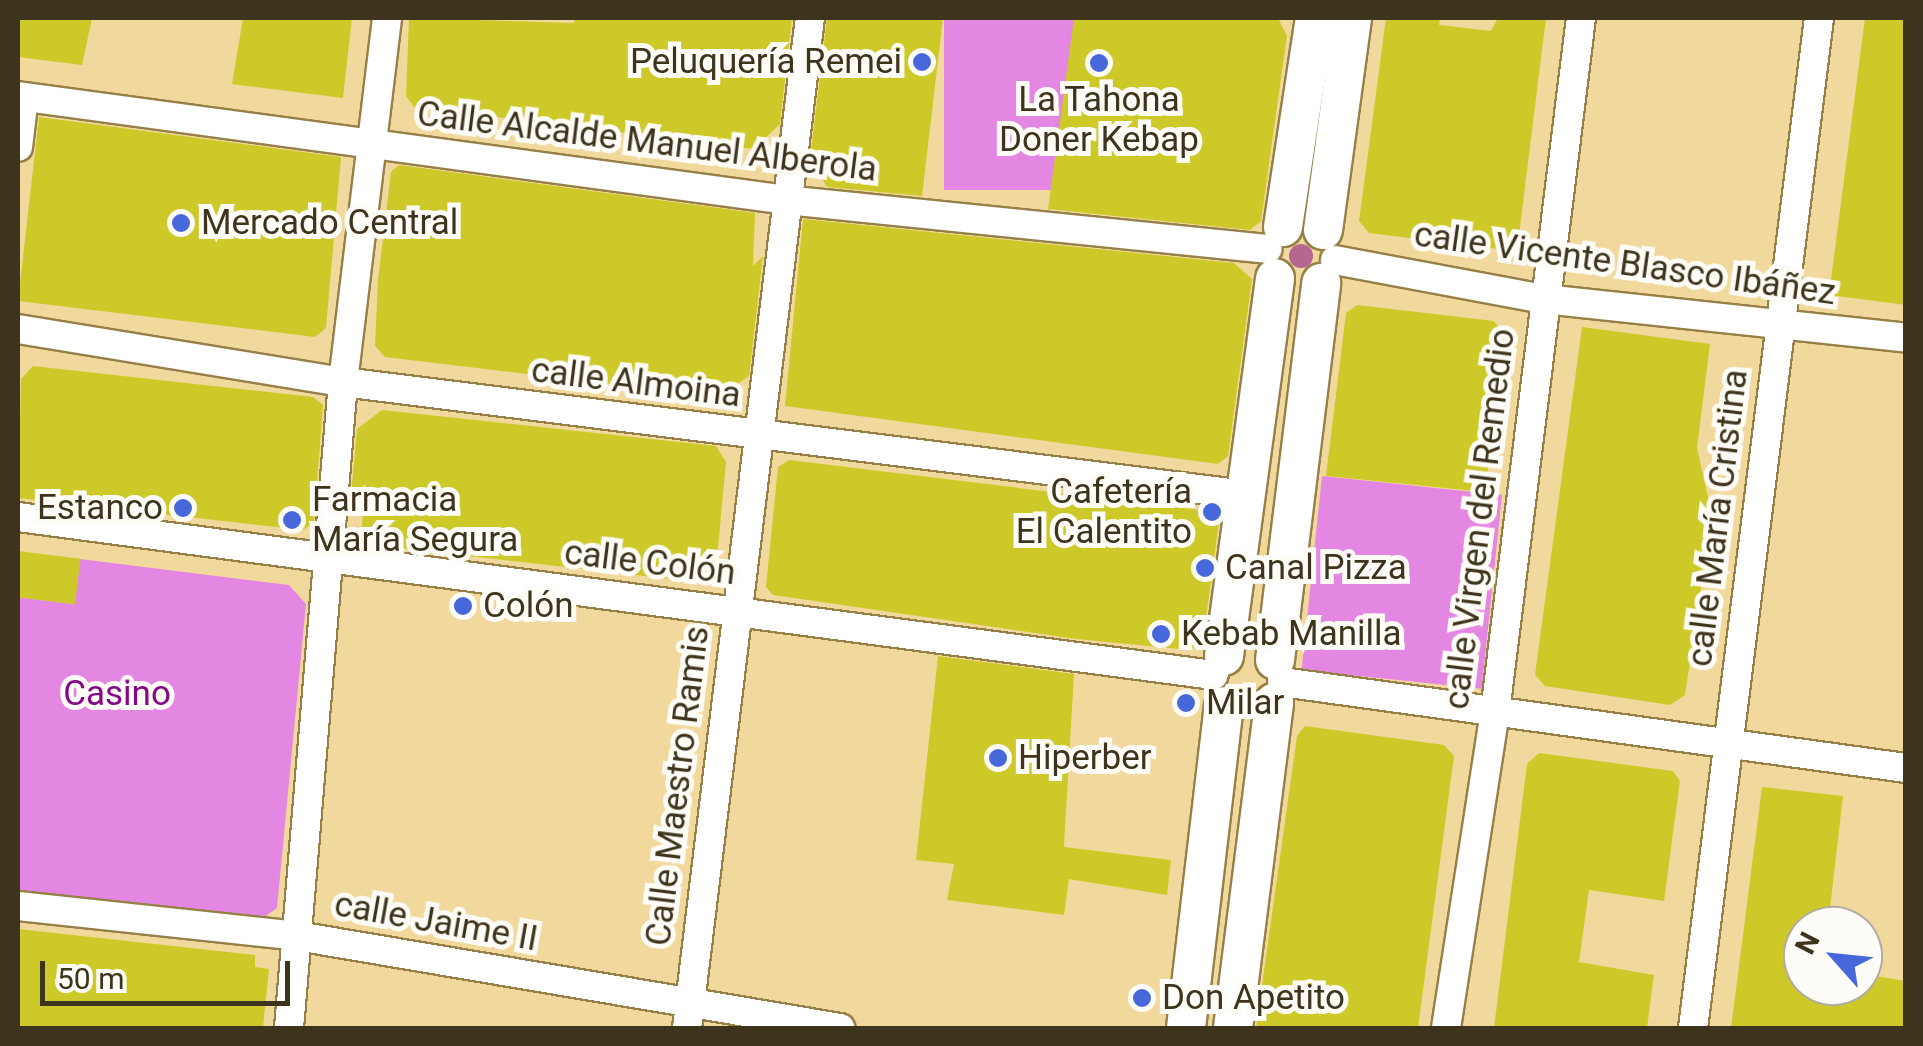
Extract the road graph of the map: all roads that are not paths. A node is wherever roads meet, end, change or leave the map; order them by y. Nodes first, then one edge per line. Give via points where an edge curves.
1 (387, 18) edge
2 (810, 18) edge
3 (1316, 18) edge
4 (1352, 18) edge
5 (1580, 18) edge
6 (1819, 18) edge
7 (21, 97) edge
8 (376, 144) junction
9 (18, 147) edge
10 (786, 200) junction
11 (1275, 251) junction
12 (1326, 258) junction
13 (1544, 299) junction
14 (1780, 324) junction
15 (18, 329) edge
16 (1906, 338) edge
17 (343, 382) junction
18 (756, 436) junction
19 (1248, 495) junction
20 (18, 517) edge
21 (332, 559) junction
22 (737, 612) junction
23 (1221, 679) junction
24 (1277, 682) junction
25 (1495, 712) junction
26 (1728, 746) junction
27 (1906, 768) edge
28 (18, 906) edge
29 (297, 936) junction
30 (688, 1016) edge
31 (288, 1028) edge
32 (840, 1028) edge
33 (1186, 1028) edge
34 (1233, 1028) edge
35 (1446, 1028) edge
36 (1693, 1028) edge

1 - 8 street
2 - 10 street, Calle Maestro Ramis
3 - 11 street
4 - 12 street
5 - 13 street, calle Virgen del Remedio
6 - 14 street, calle María Cristina
7 - 8 street, Calle Alcalde Manuel Alberola
7 - 9 street
8 - 10 street, Calle Alcalde Manuel Alberola
8 - 17 street
10 - 11 street, Calle Alcalde Manuel Alberola
10 - 18 street, Calle Maestro Ramis
11 - 12 street via 1304,222
11 - 12 street via 1295,289
11 - 19 street
12 - 13 street, calle Vicente Blasco Ibáñez
12 - 24 street
13 - 14 street, calle Vicente Blasco Ibáñez
13 - 25 street, calle Virgen del Remedio
14 - 16 street, calle Vicente Blasco Ibáñez
14 - 26 street, calle María Cristina
15 - 17 street, calle Almoina
17 - 18 street, calle Almoina
17 - 21 street
18 - 19 street, calle Almoina
18 - 22 street, Calle Maestro Ramis
19 - 23 street
20 - 21 street, calle Colón
21 - 22 street, calle Colón
21 - 29 street
22 - 23 street, calle Colón
22 - 30 street, Calle Maestro Ramis
23 - 24 street via 1256,648
23 - 24 street via 1255,714
23 - 33 street
24 - 25 street
24 - 34 street
25 - 26 street
25 - 35 street, calle Virgen del Remedio
26 - 27 street
26 - 36 street, calle María Cristina
28 - 29 street, calle Jaime II
29 - 30 street, calle Jaime II
29 - 31 street
30 - 32 street, calle Jaime II

